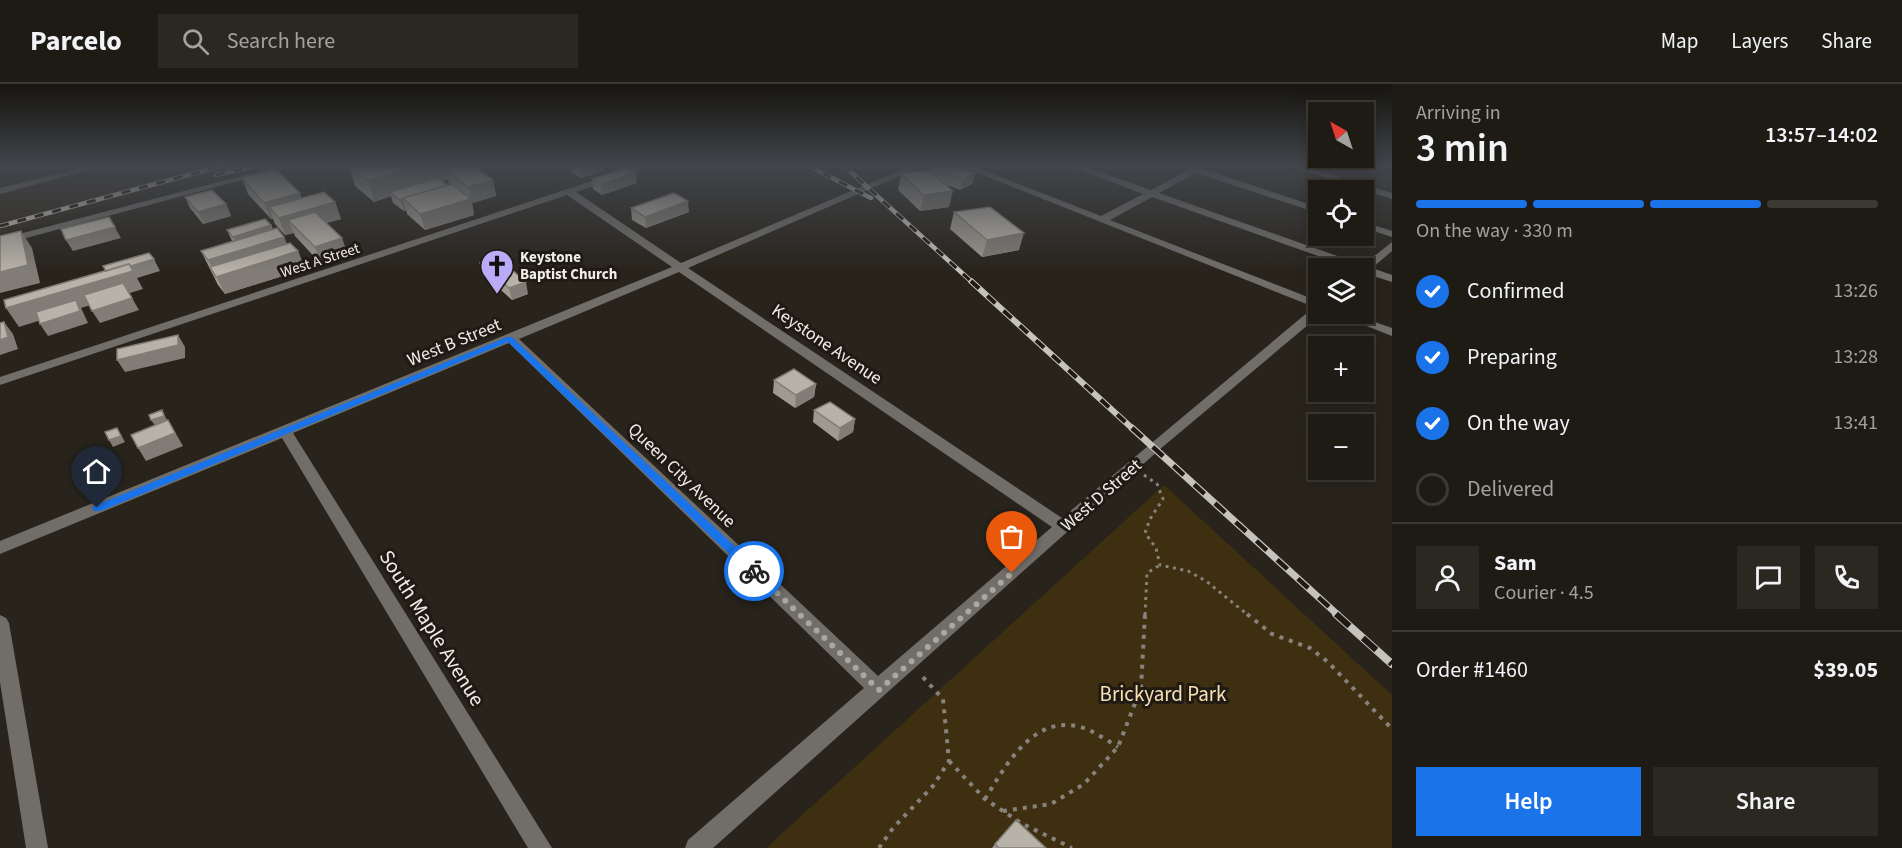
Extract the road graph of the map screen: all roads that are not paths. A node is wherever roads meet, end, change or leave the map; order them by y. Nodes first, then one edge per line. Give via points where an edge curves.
1 (158, 201) edge
2 (543, 201) edge
3 (582, 201) edge
4 (837, 201) edge
5 (1053, 201) edge
6 (1138, 201) edge
7 (1170, 201) edge
8 (1292, 201) edge
9 (1308, 206) edge
10 (1102, 220) junction
11 (1374, 228) edge
12 (1392, 234) edge
13 (0, 242) edge
14 (1392, 245) edge
15 (1330, 258) edge
16 (1374, 261) edge
17 (680, 267) junction
18 (1374, 273) edge
19 (1392, 279) edge
20 (1308, 301) edge
21 (1308, 318) edge
22 (1370, 324) edge
23 (1392, 332) edge
24 (510, 338) junction
25 (0, 381) edge
26 (285, 431) junction
27 (1064, 528) junction
28 (0, 548) edge
29 (0, 623) edge
30 (879, 690) junction
31 (37, 848) edge
32 (541, 848) edge
33 (696, 848) edge

1 - 13 street
2 - 25 street, West A Street
3 - 17 street, Keystone Avenue
4 - 17 street, West B Street
5 - 10 street
6 - 10 street
7 - 15 street
8 - 9 street
10 - 20 street
11 - 12 street
14 - 16 street
17 - 24 street, West B Street
17 - 27 street, Keystone Avenue
18 - 19 street
21 - 27 street, West D Street
22 - 23 street
24 - 26 street, West B Street
24 - 30 street, Queen City Avenue
26 - 28 street, West B Street
26 - 32 street, South Maple Avenue
27 - 30 street, West D Street
29 - 31 street
30 - 33 street, West D Street

